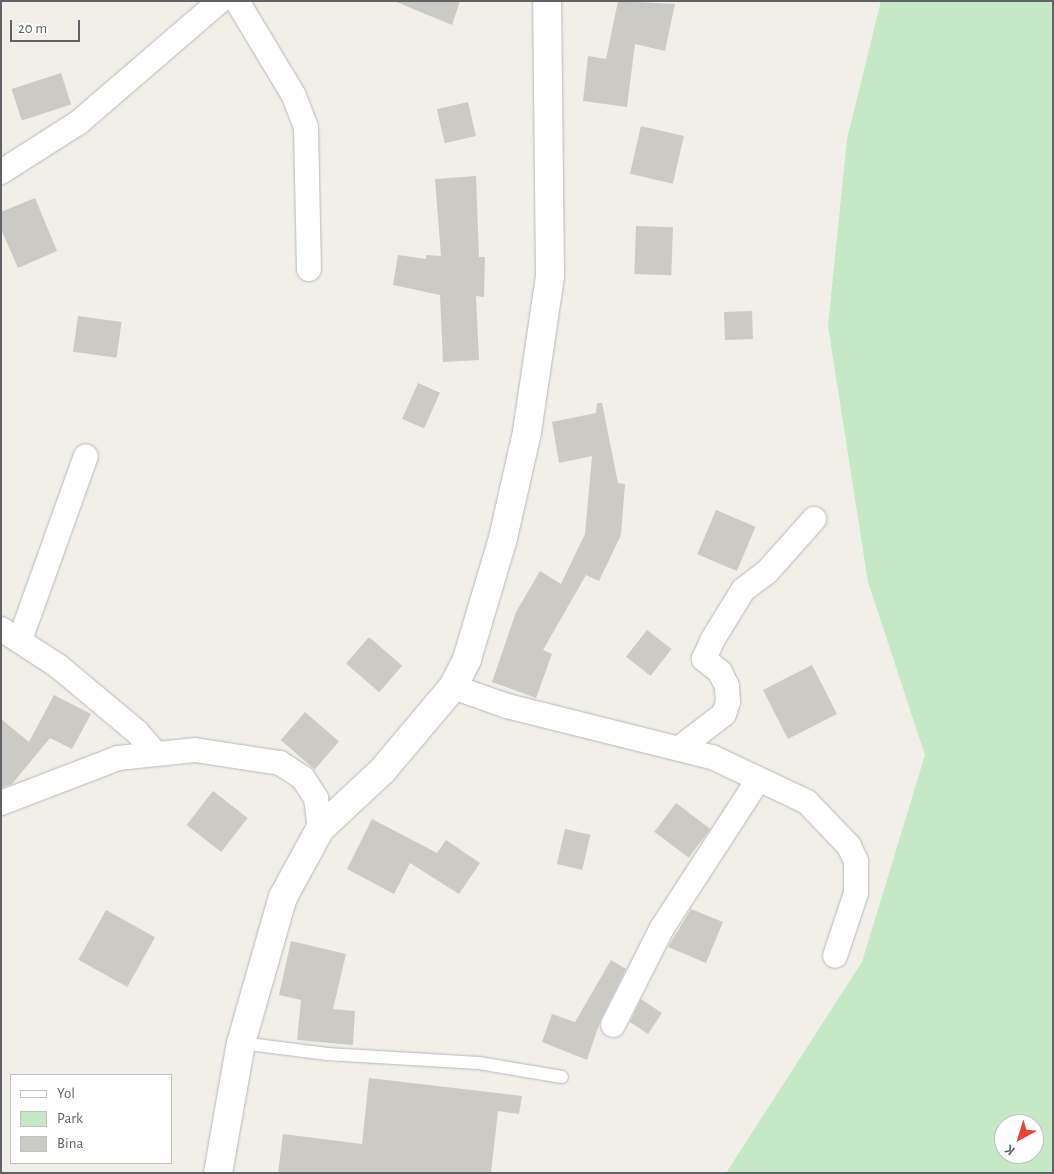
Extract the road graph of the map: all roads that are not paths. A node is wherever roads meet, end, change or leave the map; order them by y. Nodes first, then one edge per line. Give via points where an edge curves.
1 (220, 1) edge
2 (237, 1) edge
3 (547, 1) edge
4 (1, 172) edge
5 (309, 269) dead end
6 (86, 456) dead end
7 (814, 519) dead end
8 (11, 634) edge
9 (453, 686) junction
10 (682, 747) junction
11 (156, 754) junction
12 (758, 780) junction
13 (1, 804) edge
14 (320, 829) junction
15 (835, 956) dead end
16 (613, 1025) dead end
17 (241, 1044) junction
18 (562, 1078) dead end
19 (218, 1173) edge

1 - 4 street via 78,123
2 - 5 street via 294,96 306,128
3 - 9 main road via 550,276 527,432 503,538 467,660
6 - 8 street
7 - 10 street via 767,572 743,590 713,639 704,659 720,672 727,686 724,714
8 - 11 street via 138,732
9 - 10 street via 507,706
9 - 14 main road via 383,770
10 - 12 street
11 - 13 street via 118,758
11 - 14 street via 195,750 280,763 304,778 316,798
12 - 15 street via 807,802 849,846 856,861 856,893
12 - 16 street via 662,928
14 - 17 main road via 282,897
17 - 18 lane via 327,1054 479,1063
17 - 19 main road

